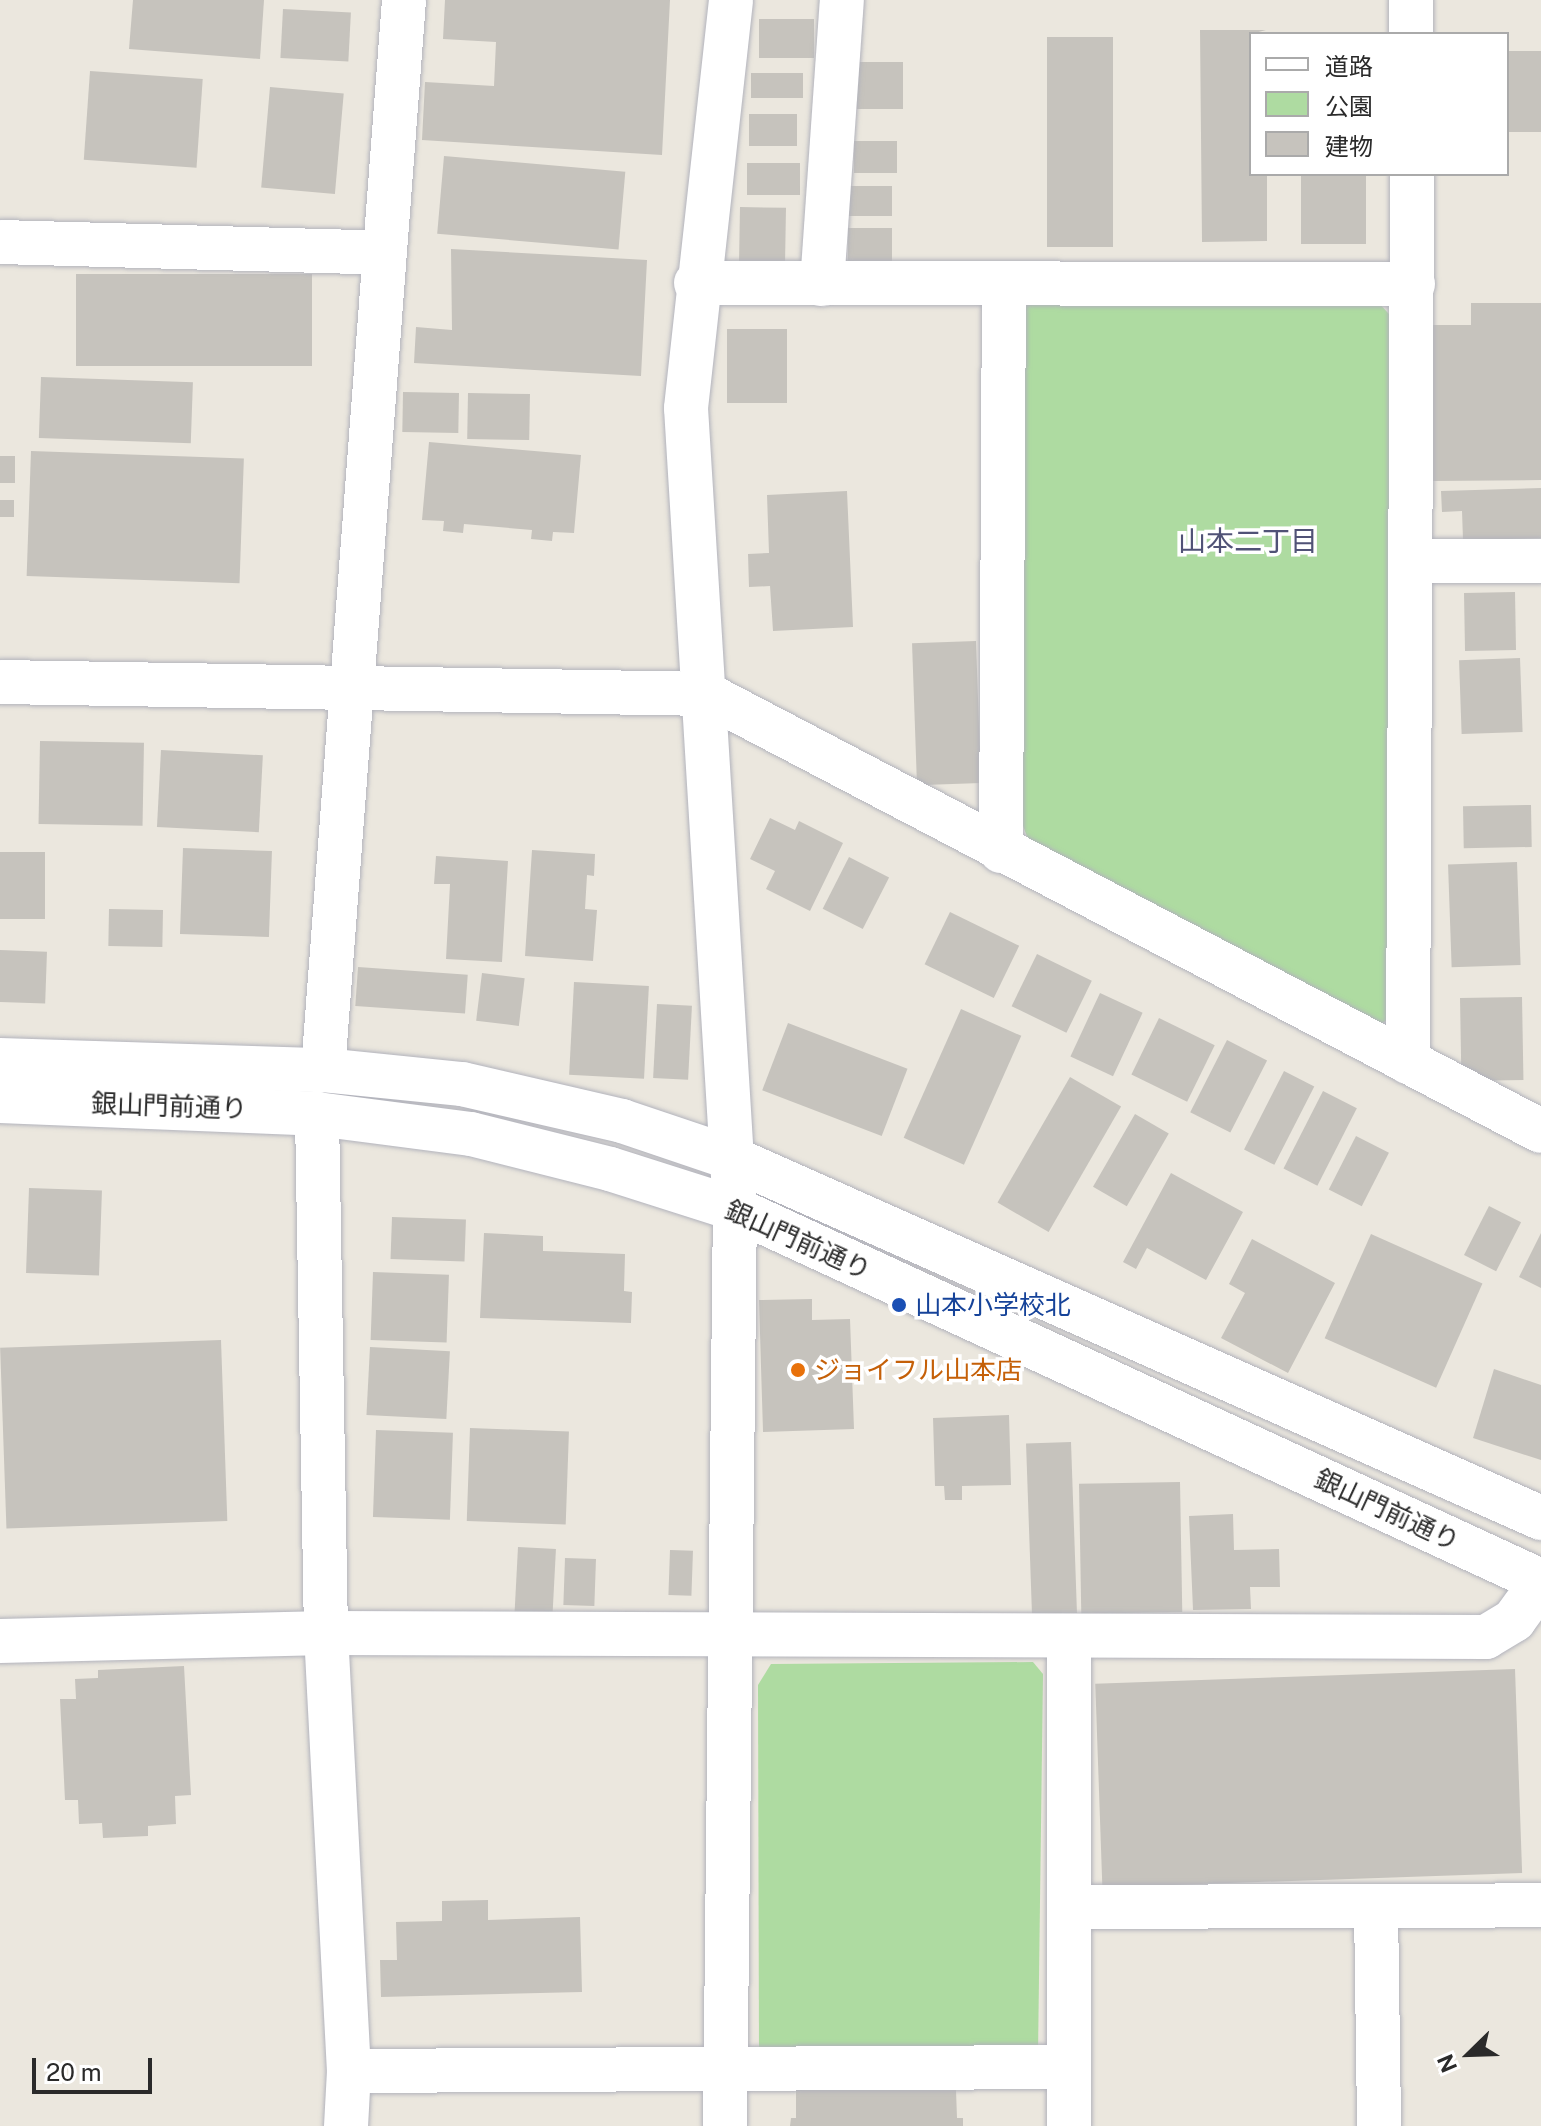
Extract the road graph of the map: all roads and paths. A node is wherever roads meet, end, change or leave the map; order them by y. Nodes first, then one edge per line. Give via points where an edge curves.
1 (404, 0) edge
2 (731, 0) edge
3 (842, 0) edge
4 (1411, 0) edge
5 (1411, 32) edge
6 (1412, 176) edge
7 (0, 242) edge
8 (384, 253) junction
9 (696, 283) junction
10 (822, 284) junction
11 (1413, 284) junction
12 (1004, 286) junction
13 (1411, 561) junction
14 (1541, 561) edge
15 (0, 682) edge
16 (349, 687) junction
17 (706, 694) junction
18 (1001, 851) junction
19 (0, 1060) edge
20 (1408, 1062) junction
21 (323, 1070) junction
22 (0, 1101) edge
23 (317, 1114) junction
24 (1541, 1131) edge
25 (729, 1157) junction
26 (735, 1209) junction
27 (1541, 1518) edge
28 (1541, 1582) edge
29 (730, 1632) junction
30 (326, 1633) junction
31 (1069, 1638) junction
32 (0, 1641) edge
33 (1541, 1905) edge
34 (1376, 1906) junction
35 (1069, 1907) junction
36 (1069, 2067) junction
37 (349, 2071) junction
38 (726, 2071) junction
39 (346, 2126) edge
40 (725, 2126) edge
41 (1069, 2126) edge
42 (1379, 2126) edge

1 - 8 street
2 - 9 street
3 - 10 street
4 - 5 street
6 - 11 street
7 - 8 street
8 - 16 street
9 - 10 street
9 - 17 street via 686,408
10 - 12 street
11 - 12 street
11 - 13 street
12 - 18 street
13 - 14 street
13 - 20 street
15 - 16 street
16 - 17 street
16 - 21 street
17 - 18 street
17 - 25 street
18 - 20 street
19 - 21 street, 銀山門前通り
20 - 24 street
21 - 25 street, 銀山門前通り via 462,1084 622,1121
22 - 23 street, 銀山門前通り
23 - 26 street, 銀山門前通り via 471,1134 610,1169
23 - 30 street
25 - 26 street
25 - 27 street, 銀山門前通り
26 - 28 street, 銀山門前通り
26 - 29 street
28 - 31 street via 1514,1620 1486,1637
29 - 30 street
29 - 31 street
29 - 38 street
30 - 32 street
30 - 37 street
31 - 35 street
33 - 34 street
34 - 35 street
34 - 42 street
35 - 36 street
36 - 38 street
36 - 41 street
37 - 38 street
37 - 39 street
38 - 40 street

